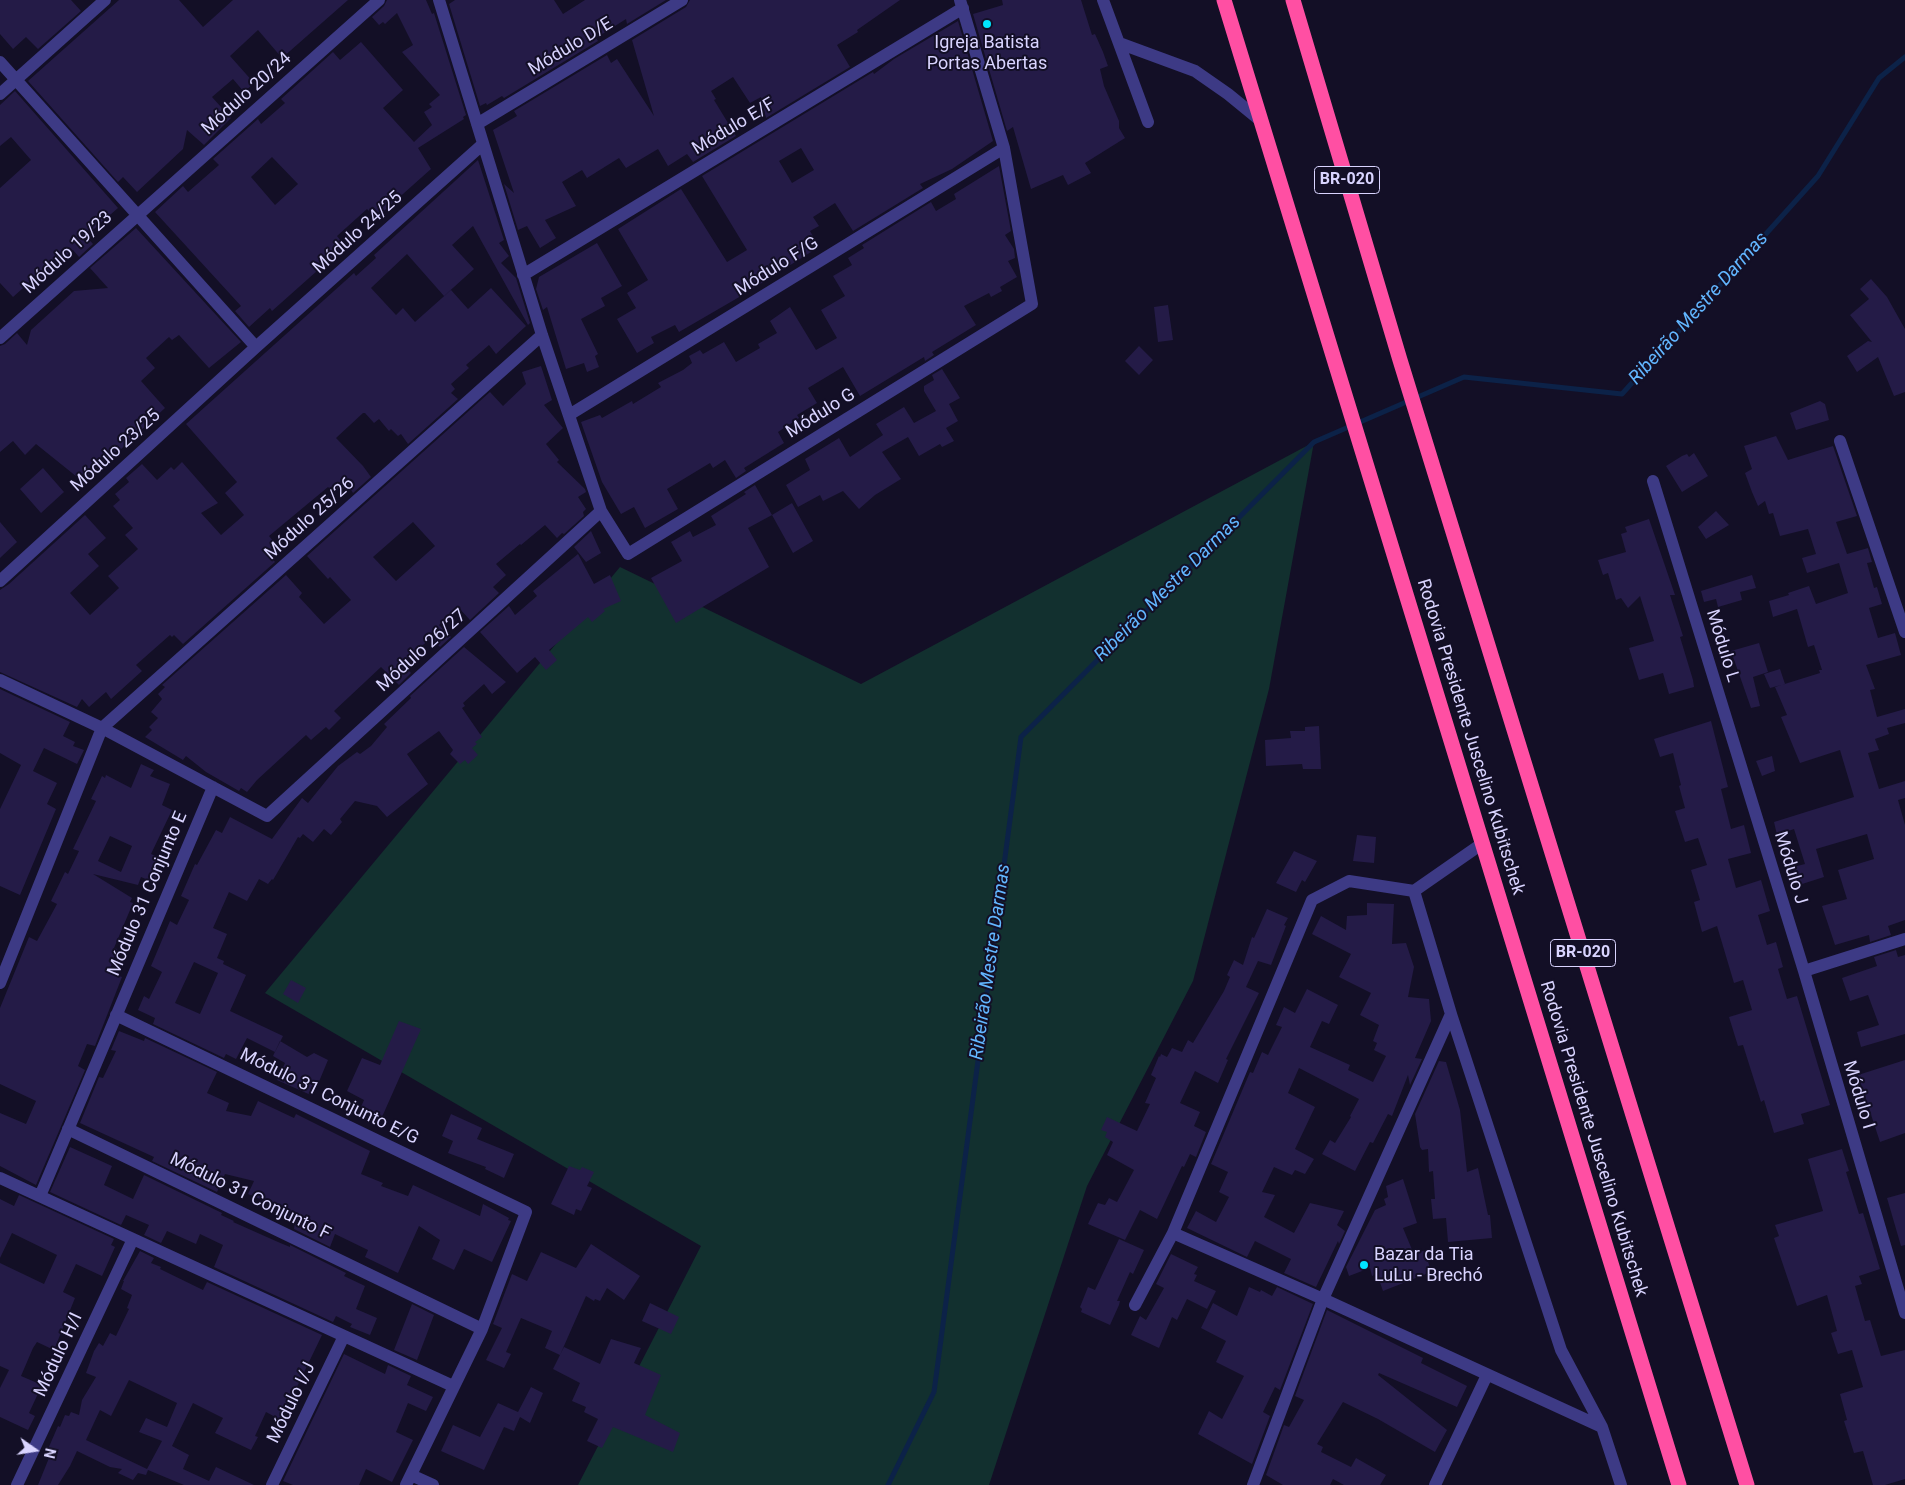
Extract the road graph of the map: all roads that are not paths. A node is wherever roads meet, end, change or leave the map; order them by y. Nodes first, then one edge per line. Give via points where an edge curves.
1 (105, 0) edge
2 (380, 0) edge
3 (439, 0) edge
4 (682, 0) edge
5 (1103, 0) edge
6 (1224, 0) edge
7 (1294, 0) edge
8 (962, 4) edge
9 (1119, 43) junction
10 (0, 62) edge
11 (16, 79) junction
12 (0, 94) edge
13 (1261, 121) junction
14 (1148, 122) dead end
15 (477, 124) junction
16 (483, 144) junction
17 (1004, 148) junction
18 (137, 214) junction
19 (523, 275) junction
20 (542, 335) junction
21 (0, 338) edge
22 (256, 347) junction
23 (569, 416) junction
24 (1840, 441) dead end
25 (1653, 481) dead end
26 (601, 511) junction
27 (0, 581) edge
28 (1905, 632) edge
29 (0, 680) edge
30 (102, 728) junction
31 (1743, 775) joint
32 (212, 787) junction
33 (1483, 843) junction
34 (1414, 891) junction
35 (1905, 939) edge
36 (1804, 972) junction
37 (0, 983) edge
38 (1451, 1014) junction
39 (116, 1015) junction
40 (68, 1129) junction
41 (0, 1178) edge
42 (40, 1196) junction
43 (1173, 1233) junction
44 (134, 1239) junction
45 (1323, 1299) junction
46 (1135, 1305) dead end
47 (1905, 1313) edge
48 (482, 1329) junction
49 (344, 1336) junction
50 (1487, 1375) junction
51 (453, 1386) junction
52 (1602, 1428) junction
53 (408, 1480) edge
54 (17, 1485) edge
55 (272, 1485) edge
56 (433, 1485) edge
57 (1254, 1485) edge
58 (1435, 1485) edge
59 (1621, 1485) edge
60 (1679, 1485) edge
61 (1747, 1485) edge

1 - 11 street
2 - 18 street, Módulo 20/24
3 - 15 street
4 - 15 street, Módulo D/E
5 - 9 street
6 - 13 highway, Rodovia Presidente Juscelino Kubitschek
7 - 61 highway, BR-020 via 1400,360
8 - 17 street
8 - 19 street, Módulo E/F
9 - 13 street via 1195,71
9 - 14 street
10 - 11 street
11 - 12 street
11 - 18 street
13 - 33 highway, Rodovia Presidente Juscelino Kubitschek
15 - 16 street
16 - 19 street
16 - 22 street, Módulo 24/25
17 - 23 street, Módulo F/G
17 - 26 street, Módulo G via 1032,304 628,554
18 - 21 street, Módulo 19/23
18 - 22 street
19 - 20 street
20 - 23 street
20 - 30 street, Módulo 25/26
22 - 27 street, Módulo 23/25
23 - 26 street
24 - 28 street
25 - 31 street, Módulo L
26 - 32 street, Módulo 26/27 via 267,816
29 - 30 street
30 - 32 street
30 - 37 street
31 - 36 street, Módulo J
32 - 39 street, Módulo 31 Conjunto E
33 - 34 street
33 - 60 highway, Rodovia Presidente Juscelino Kubitschek
34 - 38 street
34 - 43 street via 1349,881 1312,900
35 - 36 street
36 - 47 street, Módulo I
38 - 45 street
38 - 52 street via 1561,1350
39 - 40 street, Módulo 31 Conjunto E
39 - 48 street, Módulo 31 Conjunto E/G via 526,1212
40 - 42 street
40 - 48 street, Módulo 31 Conjunto F
41 - 42 street
42 - 44 street
43 - 45 street
43 - 46 street
44 - 49 street
44 - 54 street, Módulo H/I
45 - 50 street
45 - 57 street
48 - 51 street
49 - 51 street
49 - 55 street, Módulo I/J
50 - 52 street
50 - 58 street
51 - 53 street
52 - 59 street
53 - 56 street

